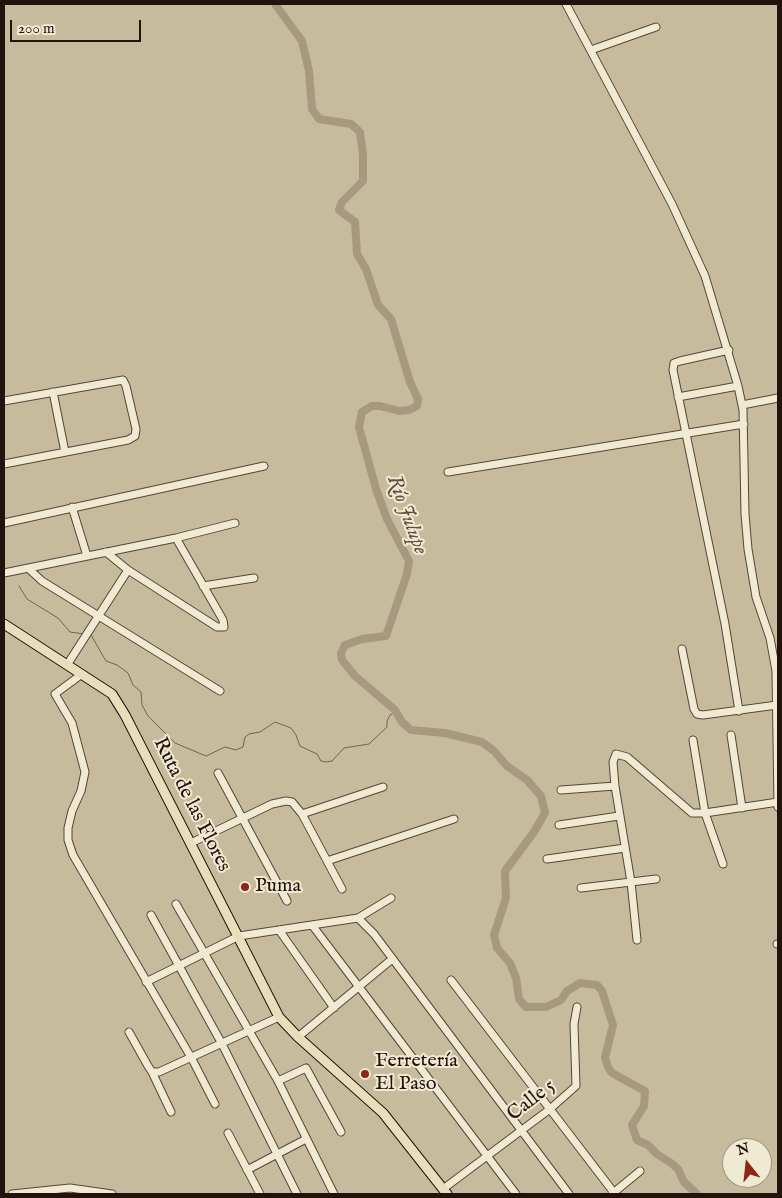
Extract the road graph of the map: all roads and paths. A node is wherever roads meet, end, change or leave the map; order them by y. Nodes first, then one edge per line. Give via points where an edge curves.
1 (566, 4) edge
2 (656, 27) dead end
3 (591, 50) junction
4 (729, 350) junction
5 (738, 386) junction
6 (53, 392) junction
7 (678, 397) junction
8 (778, 398) edge
9 (4, 401) edge
10 (742, 405) junction
11 (744, 424) junction
12 (685, 433) junction
13 (65, 452) junction
14 (4, 464) edge
15 (264, 466) dead end
16 (448, 472) dead end
17 (72, 507) junction
18 (4, 523) edge
19 (235, 523) dead end
20 (176, 538) junction
21 (106, 552) junction
22 (87, 556) junction
23 (29, 569) junction
24 (128, 570) junction
25 (4, 573) edge
26 (254, 578) dead end
27 (203, 586) junction
28 (100, 615) junction
29 (4, 624) edge
30 (682, 649) dead end
31 (67, 665) junction
32 (777, 670) edge
33 (82, 674) junction
34 (220, 692) dead end
35 (777, 705) junction
36 (739, 710) junction
37 (778, 717) edge
38 (731, 735) dead end
39 (693, 740) dead end
40 (777, 759) edge
41 (218, 774) dead end
42 (614, 786) junction
43 (383, 787) dead end
44 (561, 790) dead end
45 (778, 802) edge
46 (778, 807) edge
47 (742, 808) junction
48 (706, 813) junction
49 (302, 814) junction
50 (619, 816) junction
51 (244, 818) junction
52 (454, 820) dead end
53 (559, 825) dead end
54 (191, 843) junction
55 (625, 848) junction
56 (547, 859) dead end
57 (327, 861) junction
58 (723, 864) dead end
59 (656, 879) dead end
60 (631, 882) junction
61 (581, 888) dead end
62 (342, 889) dead end
63 (390, 898) dead end
64 (287, 901) dead end
65 (176, 904) dead end
66 (151, 915) dead end
67 (358, 918) junction
68 (312, 925) junction
69 (279, 930) junction
70 (238, 936) junction
71 (637, 940) dead end
72 (204, 953) junction
73 (391, 960) junction
74 (179, 966) junction
75 (451, 980) dead end
76 (146, 982) junction
77 (360, 987) junction
78 (577, 1007) dead end
79 (334, 1008) junction
80 (280, 1017) junction
81 (250, 1031) junction
82 (129, 1032) dead end
83 (298, 1037) junction
84 (222, 1044) junction
85 (192, 1059) junction
86 (152, 1072) junction
87 (278, 1081) junction
88 (215, 1104) dead end
89 (550, 1108) junction
90 (171, 1112) dead end
91 (521, 1130) junction
92 (341, 1132) dead end
93 (228, 1133) dead end
94 (306, 1139) junction
95 (277, 1154) junction
96 (487, 1156) junction
97 (247, 1170) junction
98 (640, 1172) dead end
99 (83, 1191) edge
100 (445, 1192) edge
101 (12, 1194) edge
102 (112, 1194) edge
103 (260, 1194) edge
104 (297, 1194) edge
105 (334, 1194) edge
106 (516, 1194) edge
107 (570, 1194) edge
108 (613, 1194) edge

1 - 3 street
2 - 3 street
3 - 4 street via 684,229 716,304
4 - 5 street
4 - 7 street via 674,364
5 - 7 street
5 - 10 street
6 - 9 street
6 - 13 street
6 - 13 street via 123,380 136,430 135,436 128,440
7 - 12 street
8 - 10 street
10 - 11 street
11 - 12 street
11 - 32 street via 748,549 756,597
12 - 16 street
12 - 36 street via 725,624
13 - 14 street
15 - 17 street
17 - 18 street
17 - 22 street
19 - 20 street
20 - 21 street
20 - 27 street
21 - 22 street
21 - 24 street
22 - 23 street
23 - 25 street
23 - 28 street via 42,581
24 - 27 street via 217,627 224,627
24 - 28 street
26 - 27 street
28 - 31 street
28 - 34 street
29 - 31 main road, Ruta de las Flores
30 - 36 street via 697,714 703,716
31 - 33 main road, Ruta de las Flores
32 - 35 street
33 - 54 main road, Ruta de las Flores via 116,699
33 - 76 street via 55,694 72,724 85,772 72,811 68,840 80,869
35 - 36 street
35 - 37 street
37 - 40 street
38 - 47 street
39 - 48 street
40 - 45 street
41 - 51 street
42 - 44 street
42 - 48 street via 613,758 622,754 692,813
42 - 50 street
43 - 49 street
45 - 46 street
45 - 47 street
47 - 48 street
48 - 58 street
49 - 51 street via 297,806 286,801
49 - 57 street
50 - 53 street
50 - 55 street
51 - 54 street
51 - 64 street
52 - 57 street
54 - 70 main road, Ruta de las Flores
55 - 56 street
55 - 60 street
57 - 62 street
59 - 60 street
60 - 61 street
60 - 71 street
63 - 67 street
65 - 72 street
66 - 74 street
67 - 68 street
67 - 73 street
68 - 69 street
68 - 77 street
69 - 70 street
69 - 79 street
70 - 72 street
70 - 80 main road, Ruta de las Flores
72 - 74 street
72 - 81 street
73 - 77 street
73 - 91 street
74 - 76 street
74 - 84 street
75 - 89 street
76 - 85 street
77 - 79 street
77 - 96 street
78 - 89 street, Calle 5 via 574,1024 576,1086
79 - 83 street
80 - 81 street
80 - 83 main road, Ruta de las Flores
81 - 84 street
81 - 87 street
82 - 86 street
83 - 100 main road, Ruta de las Flores via 383,1113
84 - 85 street
84 - 95 street
85 - 86 street
85 - 88 street
86 - 90 street
87 - 92 street via 306,1068
87 - 94 street
89 - 91 street, Calle 5
89 - 108 street
91 - 96 street, Calle 5
91 - 107 street
93 - 97 street
94 - 95 street
94 - 105 street
95 - 97 street
95 - 104 street
96 - 100 street, Calle 5
96 - 106 street
97 - 103 street
98 - 108 street
99 - 101 street via 54,1189
99 - 102 street

